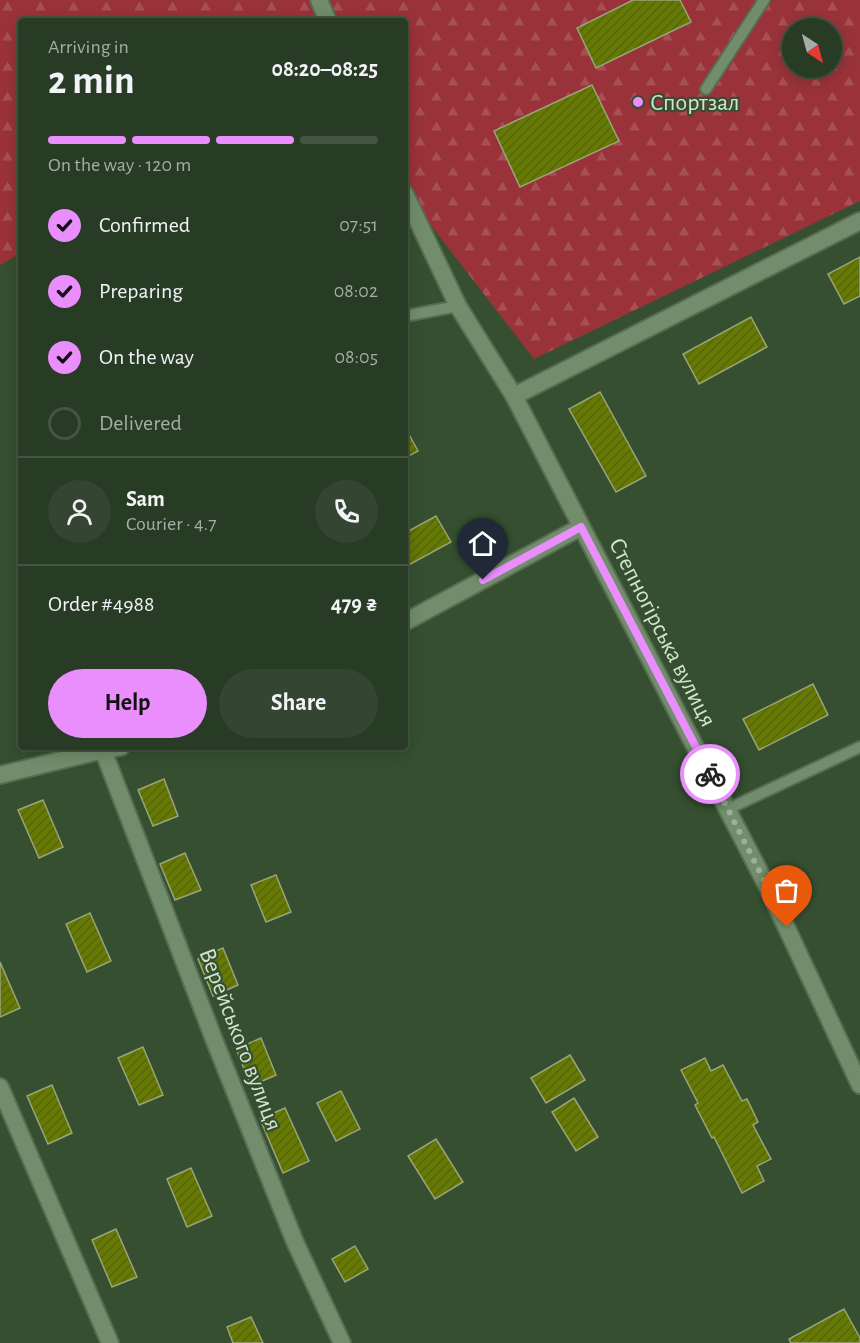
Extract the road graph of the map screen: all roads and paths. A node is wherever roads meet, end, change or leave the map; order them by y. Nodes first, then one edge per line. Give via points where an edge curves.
1 (319, 0) edge
2 (764, 0) edge
3 (327, 18) edge
4 (706, 89) dead end
5 (408, 200) edge
6 (860, 221) edge
7 (458, 306) junction
8 (408, 315) edge
9 (514, 396) junction
10 (581, 527) junction
11 (408, 620) edge
12 (860, 747) edge
13 (103, 750) joint
14 (0, 775) edge
15 (728, 809) junction
16 (860, 1085) edge
17 (0, 1087) edge
18 (110, 1343) edge
19 (342, 1343) edge

1 - 3 street
2 - 4 lane
5 - 7 street, Степногірська вулиця
6 - 9 street
7 - 8 lane
7 - 9 street, Степногірська вулиця
9 - 10 street, Степногірська вулиця
10 - 11 street
10 - 15 street, Степногірська вулиця
12 - 15 lane
13 - 14 street
13 - 19 street, Верейського вулиця via 295,1242
15 - 16 street, Степногірська вулиця
17 - 18 street

